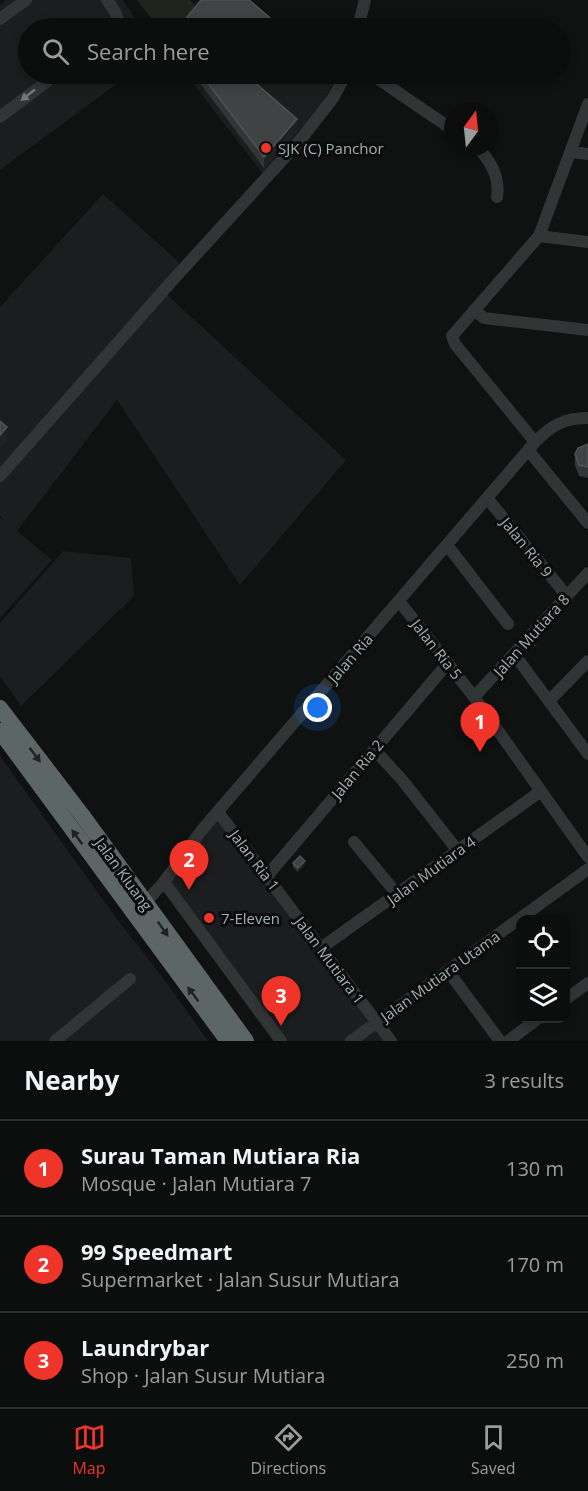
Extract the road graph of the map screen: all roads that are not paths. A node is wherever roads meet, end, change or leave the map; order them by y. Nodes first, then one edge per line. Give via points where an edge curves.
1 (26, 0) edge
2 (107, 0) edge
3 (361, 2) edge
4 (117, 18) edge
5 (359, 18) edge
6 (0, 20) edge
7 (44, 84) edge
8 (341, 84) edge
9 (386, 84) edge
10 (588, 104) edge
11 (0, 117) edge
12 (444, 124) edge
13 (571, 152) junction
14 (588, 154) edge
15 (484, 156) edge
16 (497, 197) dead end
17 (539, 236) junction
18 (588, 242) edge
19 (474, 310) junction
20 (588, 330) edge
21 (588, 418) edge
22 (532, 446) junction
23 (0, 476) edge
24 (487, 498) junction
25 (588, 523) edge
26 (447, 545) junction
27 (588, 573) edge
28 (567, 596) junction
29 (399, 601) junction
30 (508, 624) dead end
31 (514, 654) junction
32 (588, 661) edge
33 (447, 663) junction
34 (474, 698) junction
35 (549, 701) junction
36 (0, 708) edge
37 (0, 731) edge
38 (374, 749) junction
39 (588, 754) edge
40 (541, 791) junction
41 (218, 812) junction
42 (354, 842) dead end
43 (458, 851) junction
44 (588, 857) edge
45 (588, 869) edge
46 (267, 876) junction
47 (164, 882) junction
48 (397, 894) junction
49 (145, 903) junction
50 (291, 908) joint
51 (321, 948) junction
52 (448, 971) junction
53 (130, 979) dead end
54 (588, 983) edge
55 (570, 996) edge
56 (377, 1022) junction
57 (532, 1023) edge
58 (55, 1041) edge
59 (228, 1041) edge
60 (246, 1041) edge
61 (281, 1041) edge
62 (351, 1041) edge
63 (391, 1041) edge
64 (500, 1041) edge
65 (508, 1041) edge

1 - 6 street
2 - 4 street
3 - 5 street
7 -> 11 street
8 - 23 street via 298,143
9 - 12 street
10 - 13 street
13 - 14 street
13 - 17 street
15 - 16 street via 495,175
17 - 18 street
17 - 19 street
19 - 20 street via 484,318
19 - 22 street via 452,336 454,344
21 - 22 street, Jalan Ria via 573,418 551,427
22 - 24 street, Jalan Ria
22 - 25 street
24 - 26 street, Jalan Ria
24 - 28 street, Jalan Ria 9
26 - 29 street, Jalan Ria
26 - 30 street
27 - 28 street, Jalan Mutiara 8
28 - 31 street, Jalan Mutiara 8
29 - 33 street, Jalan Ria 5
29 - 41 street, Jalan Ria
31 - 34 street, Jalan Mutiara 8
31 - 35 street
32 - 35 street
33 - 34 street, Jalan Ria 5
33 - 38 street, Jalan Ria 2
34 - 40 street, Jalan Ria 5
35 - 39 street
36 -> 49 highway, Jalan Kluang
59 -> 37 highway, Jalan Kluang
38 - 43 street
38 - 46 street, Jalan Ria 2
40 - 43 street, Jalan Mutiara 4
40 - 44 street, Jalan Ria 5
41 - 46 street, Jalan Ria 1
41 - 47 street, Jalan Ria
42 - 48 street
43 - 48 street, Jalan Mutiara 4
45 - 52 street, Jalan Mutiara Utama
46 - 50 street, Jalan Ria 1
47 - 49 street, Jalan Ria
47 - 61 street
48 - 51 street, Jalan Mutiara 4
49 -> 60 highway, Jalan Kluang
50 - 51 street, Jalan Mutiara 1
51 - 56 street, Jalan Mutiara 1
52 - 56 street, Jalan Mutiara Utama
52 - 64 street
53 - 58 street
54 - 55 street
56 - 62 street, Jalan Mutiara Utama
56 - 63 street, Jalan Mutiara 1
57 - 65 street

